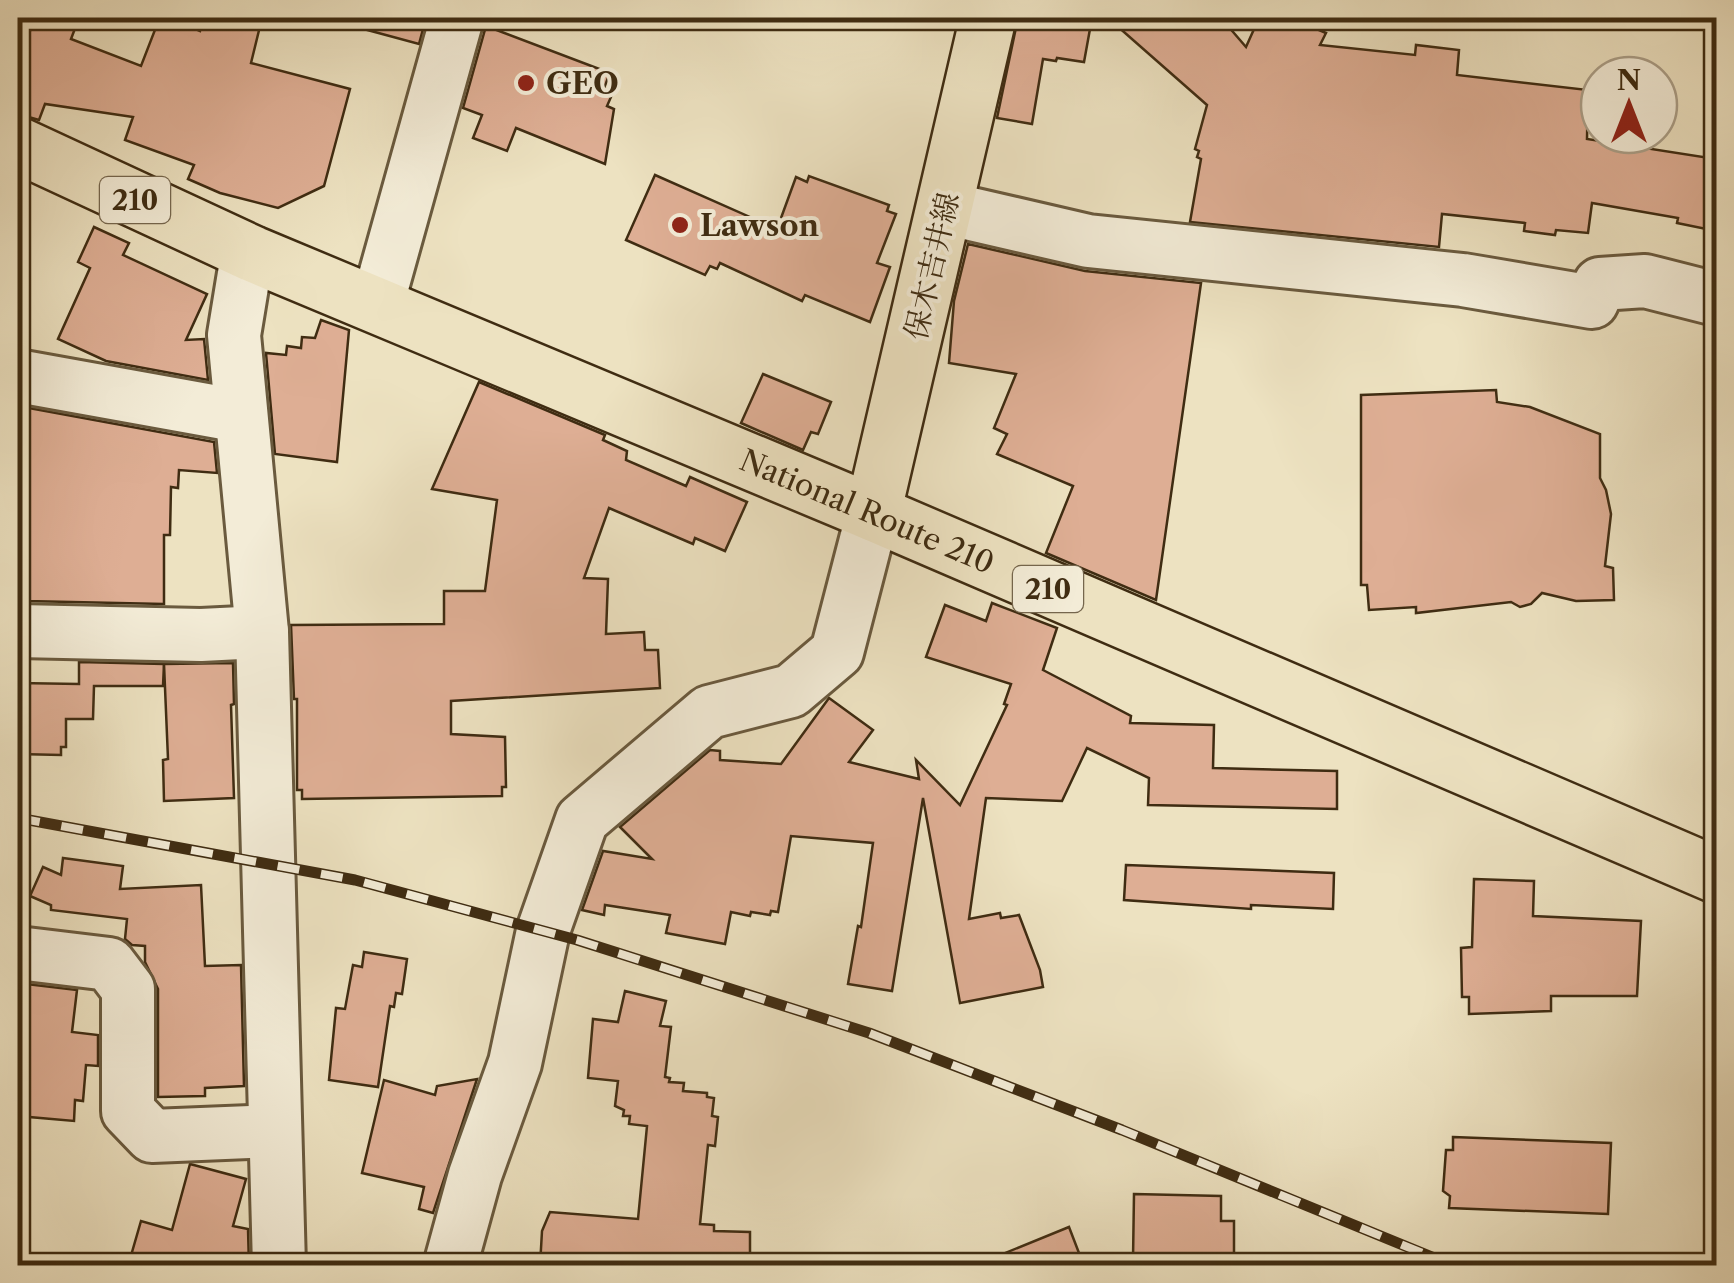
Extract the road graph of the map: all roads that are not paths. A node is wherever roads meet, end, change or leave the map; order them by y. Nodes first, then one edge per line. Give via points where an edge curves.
1 (438, 18) edge
2 (457, 18) edge
3 (988, 18) edge
4 (18, 145) edge
5 (946, 208) junction
6 (253, 254) junction
7 (1716, 298) edge
8 (368, 302) junction
9 (18, 376) edge
10 (240, 416) junction
11 (873, 513) junction
12 (18, 630) edge
13 (262, 632) junction
14 (1716, 875) edge
15 (18, 953) edge
16 (275, 1131) junction
17 (279, 1266) edge
18 (450, 1266) edge

1 - 8 street
2 - 8 street
3 - 5 main road, 保木吉井線
4 - 6 main road, National Route 210 / 210
5 - 7 street via 1088,241 1463,280 1592,302 1600,284 1645,281
5 - 11 main road, 保木吉井線
6 - 8 main road, National Route 210 / 210
6 - 10 street via 234,335
8 - 11 main road, National Route 210 / 210
9 - 10 street
10 - 13 street
11 - 14 main road, National Route 210 / 210
11 - 18 street via 837,652 791,691 709,712 582,820 535,970 515,1064
12 - 13 street
13 - 16 street
15 - 16 street via 109,964 128,989 128,1111 152,1136
16 - 17 street

